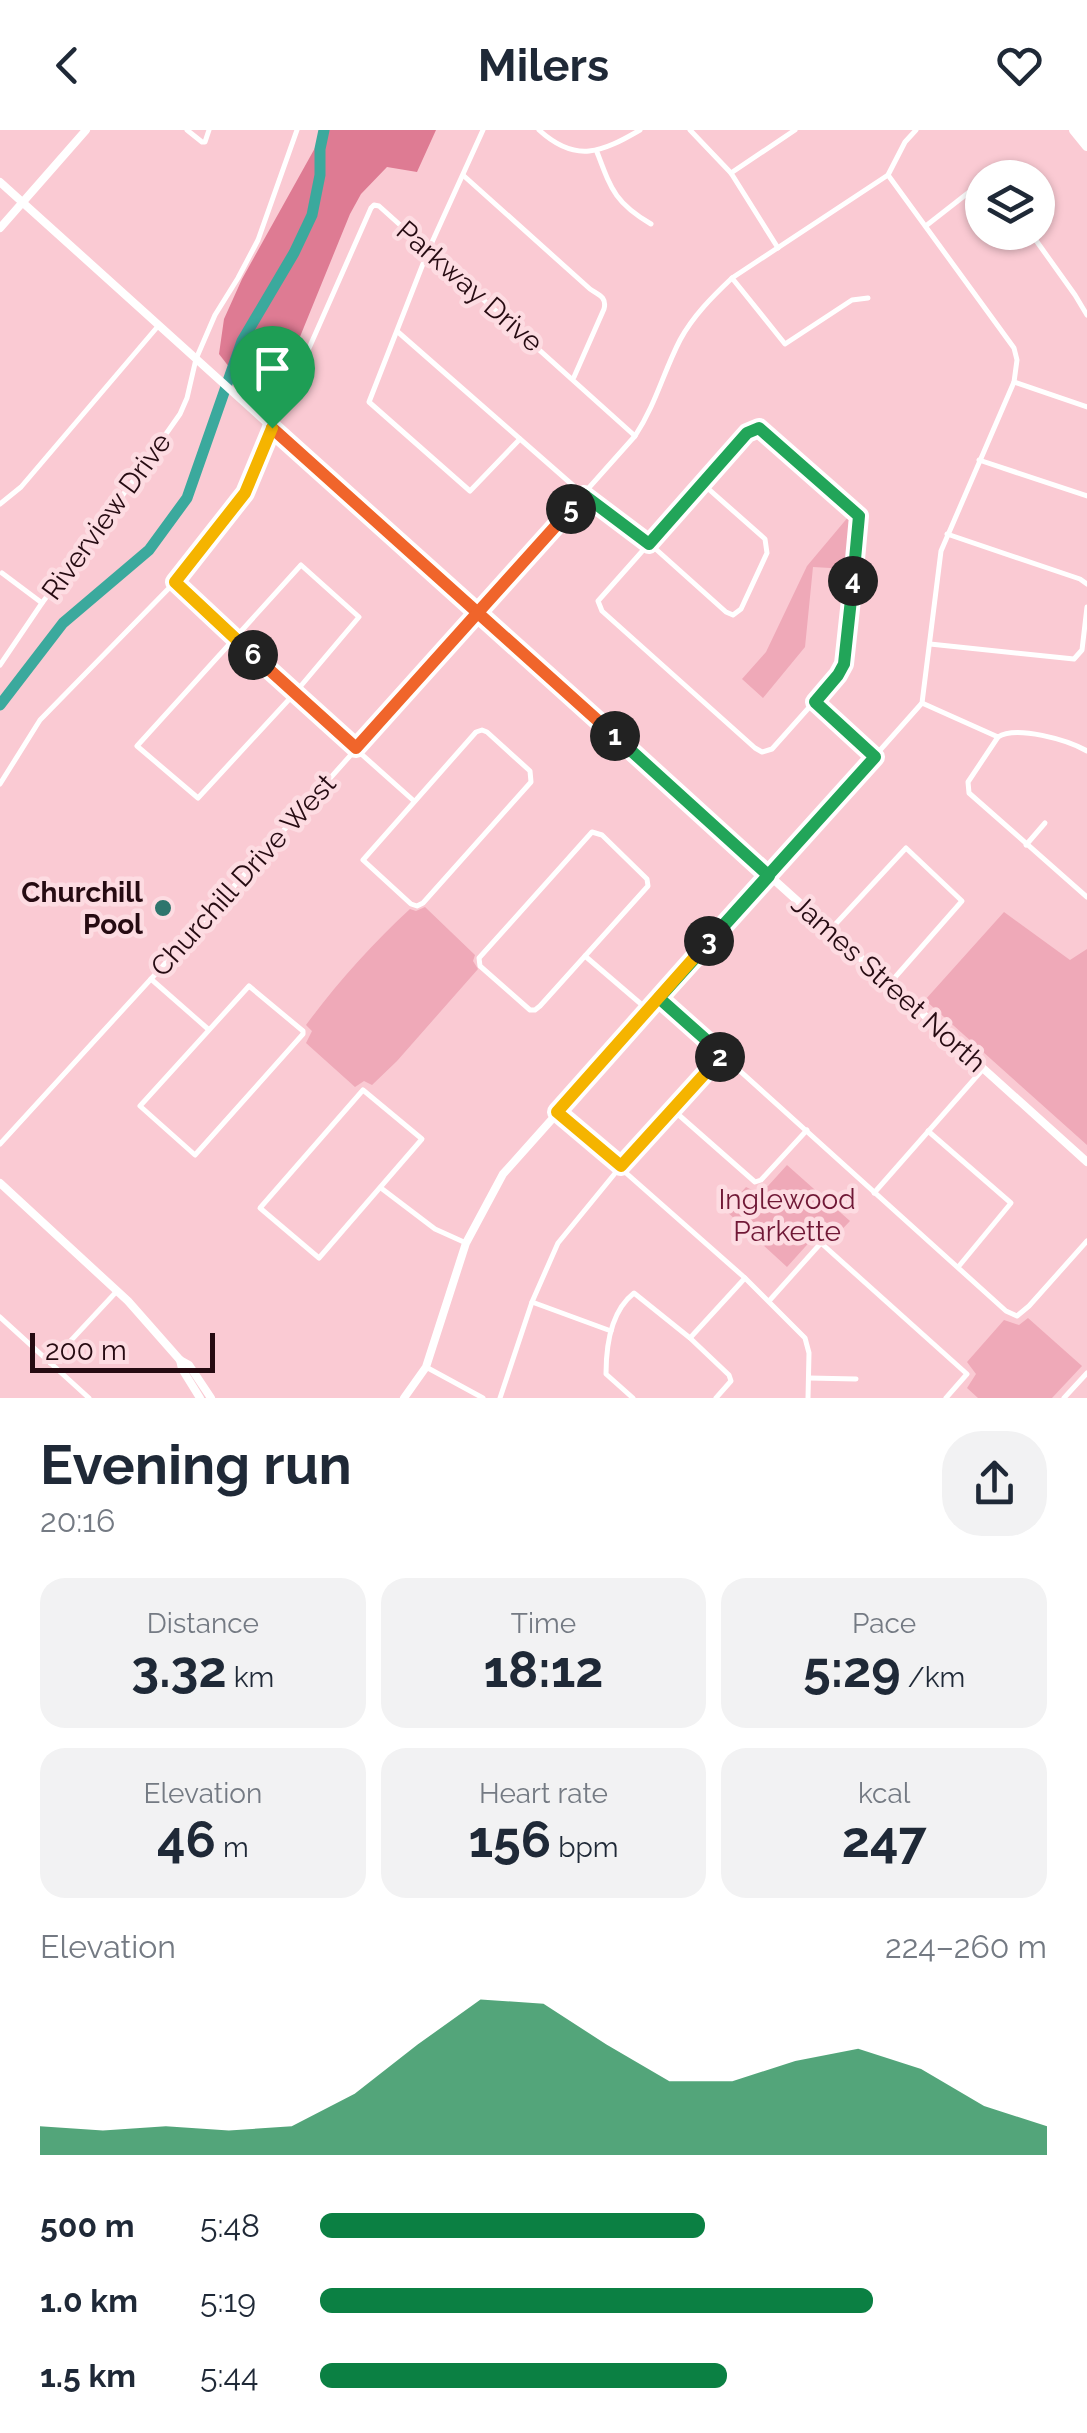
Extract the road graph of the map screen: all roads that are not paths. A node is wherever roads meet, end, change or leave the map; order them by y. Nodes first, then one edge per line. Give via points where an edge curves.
1 (86, 130) edge
2 (188, 130) edge
3 (209, 130) edge
4 (296, 130) edge
5 (483, 130) edge
6 (540, 130) edge
7 (640, 130) edge
8 (690, 130) edge
9 (795, 130) edge
10 (916, 130) edge
11 (1074, 130) edge
12 (1087, 146) edge
13 (597, 152) junction
14 (732, 173) junction
15 (888, 174) junction
16 (464, 176) junction
17 (0, 182) edge
18 (965, 195) edge
19 (22, 203) junction
20 (652, 224) dead end
21 (927, 225) junction
22 (0, 228) edge
23 (778, 248) junction
24 (1043, 250) edge
25 (428, 251) junction
26 (732, 278) junction
27 (868, 298) dead end
28 (1087, 315) edge
29 (160, 325) junction
30 (398, 332) junction
31 (196, 358) junction
32 (574, 378) junction
33 (1014, 382) junction
34 (1087, 407) edge
35 (272, 428) junction
36 (635, 436) junction
37 (520, 439) junction
38 (978, 460) junction
39 (703, 485) junction
40 (584, 495) junction
41 (1087, 496) edge
42 (0, 504) edge
43 (947, 534) junction
44 (649, 544) junction
45 (2, 573) edge
46 (175, 582) junction
47 (1087, 584) edge
48 (42, 602) junction
49 (1087, 608) edge
50 (478, 612) junction
51 (236, 638) junction
52 (930, 644) junction
53 (0, 665) edge
54 (294, 694) junction
55 (815, 702) junction
56 (922, 703) junction
57 (998, 738) junction
58 (356, 748) junction
59 (1087, 750) edge
60 (875, 757) junction
61 (0, 784) edge
62 (414, 801) junction
63 (1045, 823) dead end
64 (1026, 845) junction
65 (769, 876) junction
66 (1087, 897) edge
67 (830, 930) junction
68 (585, 956) junction
69 (150, 979) junction
70 (890, 984) junction
71 (659, 998) junction
72 (648, 1010) junction
73 (208, 1029) junction
74 (722, 1054) junction
75 (984, 1068) junction
76 (672, 1108) junction
77 (557, 1112) junction
78 (806, 1130) junction
79 (928, 1131) junction
80 (0, 1144) edge
81 (1087, 1162) edge
82 (621, 1166) junction
83 (0, 1184) edge
84 (382, 1188) junction
85 (874, 1192) junction
86 (1087, 1241) edge
87 (466, 1243) junction
88 (958, 1266) junction
89 (745, 1278) junction
90 (116, 1291) junction
91 (769, 1300) junction
92 (532, 1302) junction
93 (0, 1317) edge
94 (612, 1331) junction
95 (690, 1338) junction
96 (180, 1360) junction
97 (50, 1363) junction
98 (426, 1368) junction
99 (1087, 1373) edge
100 (810, 1378) junction
101 (856, 1379) dead end
102 (89, 1398) edge
103 (200, 1398) edge
104 (211, 1398) edge
105 (404, 1398) edge
106 (483, 1398) edge
107 (500, 1398) edge
108 (632, 1398) edge
109 (716, 1398) edge
110 (808, 1398) edge
111 (946, 1398) edge
112 (1064, 1398) edge

1 - 19 street
2 - 3 street via 202,142
4 - 31 street, Riverview Drive via 258,240
5 - 16 street
6 - 13 street via 568,147
7 - 13 street
8 - 14 street
9 - 14 street
10 - 15 street
11 - 12 highway
13 - 20 street via 613,193
14 - 23 street
15 - 21 street
15 - 23 street, Churchill Drive West
16 - 25 street
16 - 32 street via 606,302
17 - 19 street, James Street North
18 - 21 street
19 - 22 street
19 - 29 street, James Street North
21 - 33 street via 1014,348
23 - 26 street, Churchill Drive West
24 - 28 street
25 - 30 street
25 - 32 street, Parkway Drive
25 - 35 street, Parkway Drive via 379,206 370,208
26 - 27 street via 785,344 852,300
26 - 36 street, Churchill Drive West via 691,321
29 - 31 street, James Street North
29 - 42 street
30 - 37 street
30 - 37 street via 369,402 470,492
31 - 35 street, James Street North
31 - 48 street, Riverview Drive via 170,431
32 - 36 street, Parkway Drive
33 - 34 street
33 - 38 street
35 - 46 street, Parkway Drive via 245,493
35 - 50 street, James Street North
36 - 40 street, Churchill Drive West
37 - 40 street
38 - 41 street
38 - 43 street
39 - 44 street
39 - 44 street via 768,545 737,613 726,612
39 - 55 street via 747,433 759,428 859,516 844,664
40 - 44 street
40 - 50 street, Churchill Drive West
43 - 47 street
43 - 52 street
44 - 55 street via 600,597 602,610 759,751 772,748
45 - 48 street
46 - 51 street
46 - 61 street, Parkway Drive via 40,720
48 - 53 street, Riverview Drive
49 - 52 street via 1082,650 1074,659
50 - 58 street, Churchill Drive West
50 - 65 street, James Street North
51 - 54 street
51 - 54 street via 301,565 359,617
51 - 54 street via 137,746 198,798
52 - 56 street
54 - 58 street
55 - 60 street
56 - 57 street
56 - 60 street
57 - 59 street via 1008,732 1057,738
57 - 64 street via 967,789
58 - 62 street
58 - 69 street, Churchill Drive West
60 - 65 street
62 - 62 street via 363,860 417,906 532,777 482,730
63 - 64 street
64 - 66 street
65 - 67 street, James Street North
65 - 71 street
67 - 70 street, James Street North
67 - 70 street via 906,848 962,901
68 - 68 street via 648,886 595,832 478,962 535,1010
68 - 72 street
69 - 73 street
69 - 80 street, Churchill Drive West
70 - 75 street, James Street North
71 - 72 street
71 - 74 street
72 - 77 street
73 - 73 street via 140,1106 194,1155 303,1034 248,986
74 - 76 street
74 - 78 street
75 - 79 street
75 - 81 street, James Street North
76 - 78 street via 755,1182
76 - 82 street
77 - 82 street
77 - 87 street via 503,1174
78 - 85 street
79 - 85 street
79 - 88 street via 1011,1204
82 - 89 street
82 - 92 street via 558,1244
83 - 90 street
84 - 84 street via 422,1139 363,1090 260,1208 318,1258
84 - 87 street via 435,1229
85 - 88 street
86 - 88 street via 1017,1316
87 - 98 street
89 - 91 street
89 - 95 street
90 - 96 street
90 - 97 street
91 - 100 street via 805,1338
91 - 111 street via 821,1243 967,1374
92 - 94 street
92 - 107 street
93 - 97 street
94 - 95 street via 634,1294
94 - 108 street via 606,1374
95 - 109 street via 729,1375 731,1382
96 - 103 street
96 - 104 street
97 - 102 street
98 - 105 street
98 - 106 street
99 - 112 street
100 - 101 street
100 - 110 street

